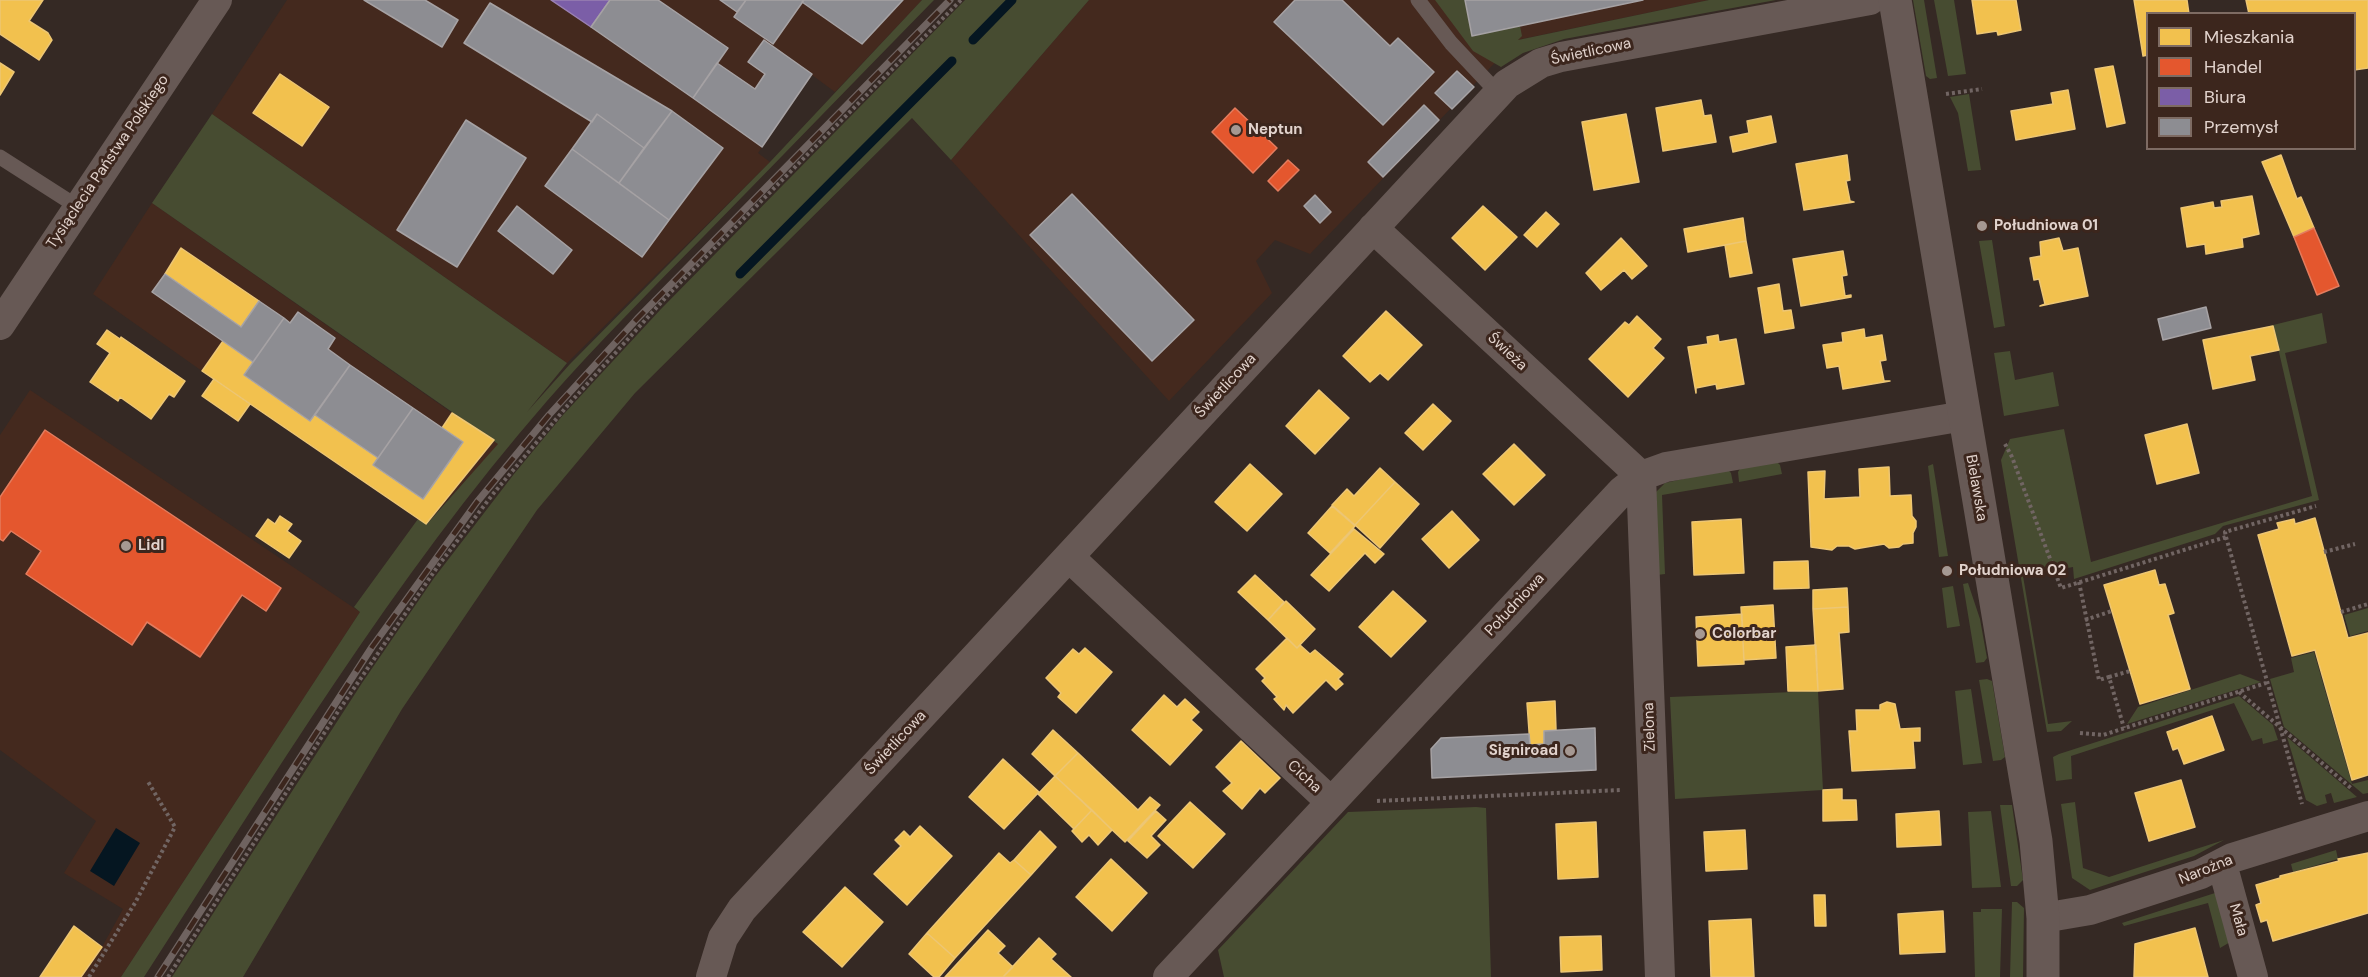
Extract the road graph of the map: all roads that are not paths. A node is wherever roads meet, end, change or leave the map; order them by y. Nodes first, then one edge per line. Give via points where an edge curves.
1 (216, 0) edge
2 (1418, 0) edge
3 (1870, 0) edge
4 (1895, 0) edge
5 (1498, 93) junction
6 (0, 157) edge
7 (78, 207) junction
8 (1373, 228) junction
9 (0, 325) edge
10 (1964, 416) junction
11 (1641, 476) junction
12 (1068, 557) junction
13 (1331, 802) junction
14 (2362, 804) edge
15 (2222, 864) junction
16 (2043, 918) junction
17 (711, 977) edge
18 (1168, 977) edge
19 (1660, 977) edge
20 (2043, 977) edge
21 (2253, 977) edge

1 - 7 street, Tysiąclecia Państwa Polskiego
2 - 5 lane via 1451,43
3 - 5 street, Świetlicowa via 1561,57 1522,73
4 - 10 street, Bielawska
5 - 8 street, Świetlicowa
6 - 7 lane
7 - 9 street, Tysiąclecia Państwa Polskiego
8 - 11 street, Świeża
8 - 12 street, Świetlicowa
10 - 11 street, Południowa via 1666,468
10 - 16 street, Bielawska via 2036,841
11 - 13 street, Południowa via 1622,491
11 - 19 street, Zielona
12 - 13 street, Cicha
12 - 17 street, Świetlicowa via 742,909 723,938
13 - 18 street, Południowa
14 - 15 street, Narożna
15 - 16 street, Narożna via 2090,910
15 - 21 street, Mała
16 - 20 street, Bielawska

